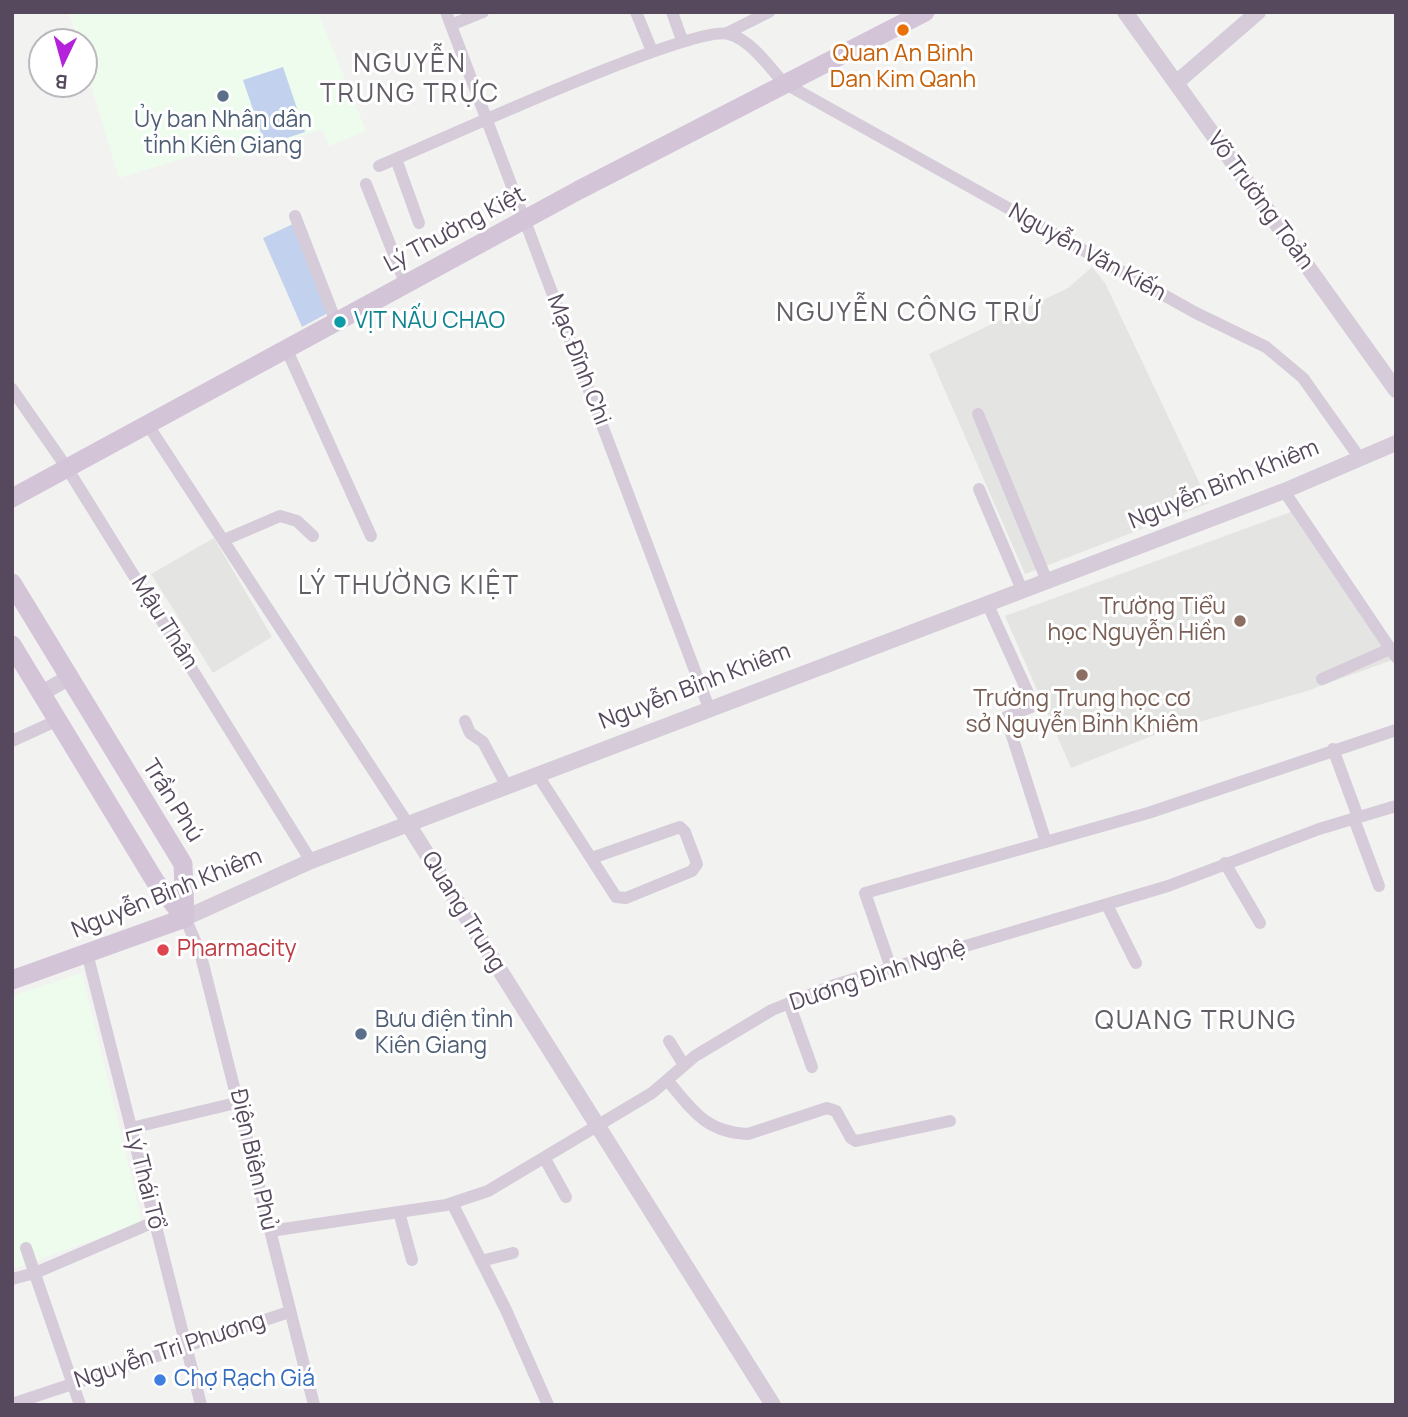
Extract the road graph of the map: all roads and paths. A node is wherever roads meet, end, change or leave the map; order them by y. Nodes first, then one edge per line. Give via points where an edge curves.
1 (483, 12) edge
2 (636, 12) edge
3 (672, 12) edge
4 (769, 12) edge
5 (925, 12) edge
6 (1125, 12) edge
7 (1258, 12) edge
8 (449, 18) edge
9 (726, 33) junction
10 (682, 40) junction
11 (652, 51) junction
12 (784, 83) junction
13 (1176, 83) junction
14 (486, 121) junction
15 (396, 159) junction
16 (379, 166) dead end
17 (366, 184) dead end
18 (295, 216) dead end
19 (525, 221) junction
20 (419, 223) dead end
21 (405, 285) junction
22 (336, 321) junction
23 (286, 348) junction
24 (12, 389) edge
25 (1396, 390) edge
26 (978, 414) dead end
27 (146, 422) junction
28 (1396, 443) edge
29 (1359, 457) junction
30 (67, 468) junction
31 (979, 489) dead end
32 (1284, 491) junction
33 (12, 498) edge
34 (313, 536) dead end
35 (371, 536) dead end
36 (225, 540) junction
37 (1047, 581) junction
38 (12, 583) edge
39 (1022, 590) junction
40 (987, 603) junction
41 (12, 645) edge
42 (1393, 653) edge
43 (68, 678) junction
44 (1322, 679) dead end
45 (42, 693) junction
46 (709, 708) junction
47 (58, 720) junction
48 (465, 721) dead end
49 (1396, 730) edge
50 (12, 741) edge
51 (1333, 749) junction
52 (537, 774) junction
53 (506, 785) junction
54 (1396, 806) edge
55 (1356, 818) junction
56 (408, 824) junction
57 (1046, 842) junction
58 (592, 858) junction
59 (311, 861) junction
60 (1225, 863) junction
61 (1379, 886) dead end
62 (1107, 905) junction
63 (185, 918) junction
64 (1260, 923) dead end
65 (87, 953) junction
66 (1136, 963) dead end
67 (891, 968) junction
68 (12, 980) edge
69 (789, 1003) junction
70 (669, 1041) dead end
71 (684, 1065) junction
72 (812, 1067) dead end
73 (668, 1081) junction
74 (240, 1102) junction
75 (950, 1121) dead end
76 (131, 1128) junction
77 (597, 1128) junction
78 (545, 1159) junction
79 (566, 1197) dead end
80 (452, 1203) junction
81 (399, 1212) junction
82 (154, 1222) junction
83 (270, 1231) junction
84 (26, 1248) dead end
85 (513, 1253) dead end
86 (412, 1260) dead end
87 (481, 1261) junction
88 (35, 1273) junction
89 (12, 1279) edge
90 (289, 1312) junction
91 (186, 1345) junction
92 (73, 1382) junction
93 (12, 1404) edge
94 (80, 1405) edge
95 (201, 1405) edge
96 (314, 1405) edge
97 (548, 1405) edge
98 (772, 1405) edge

1 - 8 street
2 - 11 street
3 - 10 street
4 - 9 street
5 - 12 main road, Lý Thường Kiệt
6 - 13 street, Võ Trường Toản
7 - 13 street
8 - 14 street, Mạc Đĩnh Chi
9 - 10 street
9 - 12 street, Nguyễn Văn Kiến via 742,40
10 - 11 street
11 - 14 street
12 - 19 main road, Lý Thường Kiệt
12 - 29 street, Nguyễn Văn Kiến via 1184,307 1266,347 1303,378
13 - 25 street, Võ Trường Toản
14 - 15 street
14 - 19 street, Mạc Đĩnh Chi
15 - 16 street
15 - 20 street
17 - 21 street
18 - 22 street
19 - 21 main road, Lý Thường Kiệt
19 - 46 street, Mạc Đĩnh Chi
21 - 22 main road, Lý Thường Kiệt
22 - 23 main road, Lý Thường Kiệt
23 - 27 main road, Lý Thường Kiệt
23 - 35 street
24 - 30 street, Mậu Thân
26 - 37 street
27 - 30 main road, Lý Thường Kiệt
27 - 36 street, Quang Trung
28 - 29 street, Nguyễn Bỉnh Khiêm
29 - 32 street, Nguyễn Bỉnh Khiêm
30 - 33 main road, Lý Thường Kiệt
30 - 59 street, Mậu Thân
31 - 39 street
32 - 37 street, Nguyễn Bỉnh Khiêm
32 - 42 street
34 - 36 street via 297,521 280,516
36 - 56 street, Quang Trung
37 - 39 street, Nguyễn Bỉnh Khiêm
38 - 43 main road, Trần Phú
39 - 40 street, Nguyễn Bỉnh Khiêm
40 - 46 street, Nguyễn Bỉnh Khiêm
40 - 57 street via 1034,706 1006,717
41 - 45 main road
42 - 44 street
43 - 45 street
43 - 63 main road, Trần Phú via 183,864
45 - 47 main road
46 - 52 street, Nguyễn Bỉnh Khiêm
47 - 50 street
47 - 63 main road via 155,881
48 - 53 street via 470,733 483,742
49 - 51 street
51 - 55 street
51 - 57 street via 1148,813
52 - 53 street, Nguyễn Bỉnh Khiêm
52 - 58 street
53 - 56 street, Nguyễn Bỉnh Khiêm
54 - 55 street, Dương Đình Nghệ
55 - 60 street, Dương Đình Nghệ
55 - 61 street
56 - 59 street, Nguyễn Bỉnh Khiêm
56 - 77 street, Quang Trung
57 - 67 street via 865,893
58 - 58 street via 620,899 692,871 697,864 680,827
59 - 63 street, Nguyễn Bỉnh Khiêm
60 - 62 street, Dương Đình Nghệ
60 - 64 street
62 - 66 street
62 - 67 street, Dương Đình Nghệ
63 - 65 main road, Nguyễn Bỉnh Khiêm
63 - 74 street, Điện Biên Phủ via 200,951
65 - 68 main road, Nguyễn Bỉnh Khiêm
65 - 76 street, Lý Thái Tổ
67 - 69 street, Dương Đình Nghệ
69 - 71 street, Dương Đình Nghệ via 739,1027
69 - 72 street
70 - 71 street
71 - 73 street, Dương Đình Nghệ
73 - 75 street via 707,1125 738,1133 748,1134 827,1108 836,1111 856,1141
73 - 77 street, Dương Đình Nghệ
74 - 76 street
74 - 83 street, Điện Biên Phủ
76 - 82 street, Lý Thái Tổ
77 - 78 street, Dương Đình Nghệ
77 - 98 street, Quang Trung
78 - 79 street
78 - 80 street, Dương Đình Nghệ via 488,1191
80 - 81 street, Dương Đình Nghệ
80 - 87 street
81 - 83 street, Dương Đình Nghệ
81 - 86 street
82 - 88 street
82 - 91 street, Lý Thái Tổ
83 - 90 street, Điện Biên Phủ
84 - 88 street
85 - 87 street
87 - 97 street
88 - 89 street
88 - 92 street
90 - 91 street, Nguyễn Tri Phương
90 - 96 street, Điện Biên Phủ
91 - 92 street, Nguyễn Tri Phương
91 - 95 street, Lý Thái Tổ
92 - 93 street, Nguyễn Tri Phương
92 - 94 street

